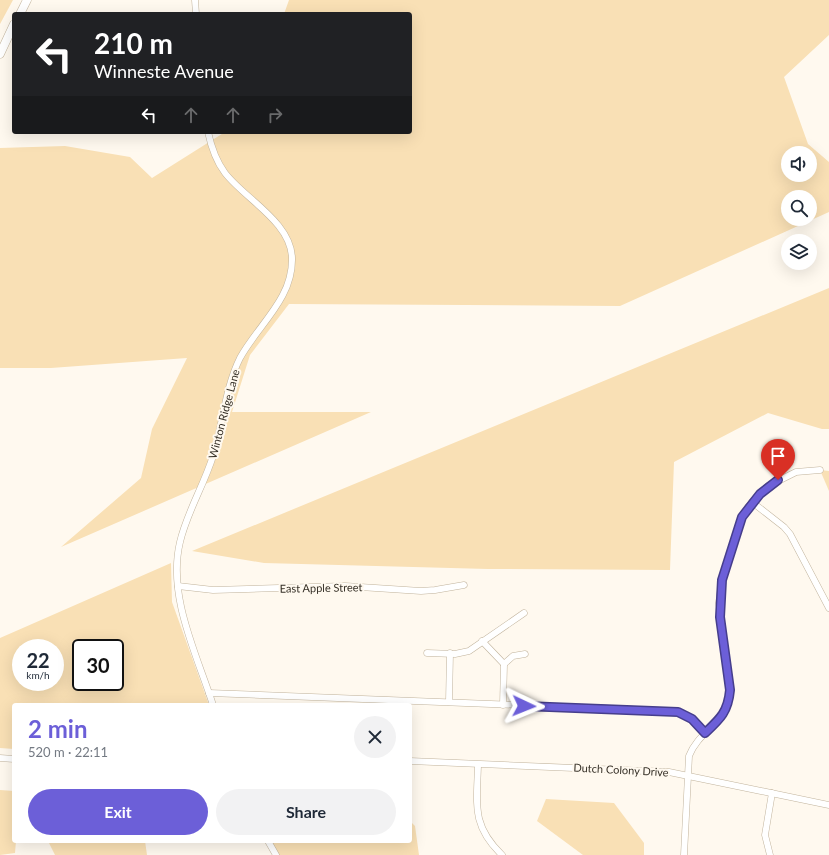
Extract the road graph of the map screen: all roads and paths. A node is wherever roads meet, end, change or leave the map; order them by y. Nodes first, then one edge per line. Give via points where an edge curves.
1 (28, 0) edge
2 (195, 0) edge
3 (21, 12) edge
4 (196, 12) edge
5 (12, 28) edge
6 (0, 54) edge
7 (209, 134) edge
8 (820, 470) dead end
9 (752, 502) junction
10 (464, 585) dead end
11 (178, 586) junction
12 (829, 608) edge
13 (524, 613) dead end
14 (482, 641) junction
15 (427, 653) dead end
16 (450, 653) junction
17 (525, 654) dead end
18 (504, 664) junction
19 (209, 693) junction
20 (450, 702) junction
21 (212, 703) edge
22 (503, 704) junction
23 (705, 733) junction
24 (0, 758) edge
25 (12, 759) edge
26 (412, 761) edge
27 (478, 765) junction
28 (687, 776) junction
29 (772, 793) junction
30 (829, 805) edge
31 (269, 843) edge
32 (276, 855) edge
33 (502, 855) edge
34 (684, 855) edge
35 (770, 855) edge

1 - 3 main road
2 - 4 street
5 - 6 main road
7 - 11 street, Winton Ridge Lane via 214,153 225,173 283,231 290,247 292,265 290,282 285,292 246,347 234,373 208,470 180,543
8 - 9 street via 807,470 788,475 768,486
9 - 12 street via 790,534
9 - 23 street via 739,524 720,588 720,617 729,699 723,715
10 - 11 street, East Apple Street via 435,590 345,586 213,590
11 - 19 street, Winton Ridge Lane via 194,656
13 - 14 street
14 - 16 street via 469,651
14 - 18 street
15 - 16 street
16 - 20 street
17 - 18 street via 513,656
18 - 22 street
19 - 20 street
19 - 21 street, Winton Ridge Lane
20 - 22 street
22 - 23 street via 678,712 692,719
23 - 28 street via 692,750
24 - 25 street
26 - 27 street, Dutch Colony Drive
27 - 28 street, Dutch Colony Drive via 603,768 669,772
27 - 33 street via 477,808 480,825 488,840
28 - 29 street, Dutch Colony Drive
28 - 34 street
29 - 30 street, Dutch Colony Drive
29 - 35 street via 765,835
31 - 32 street

